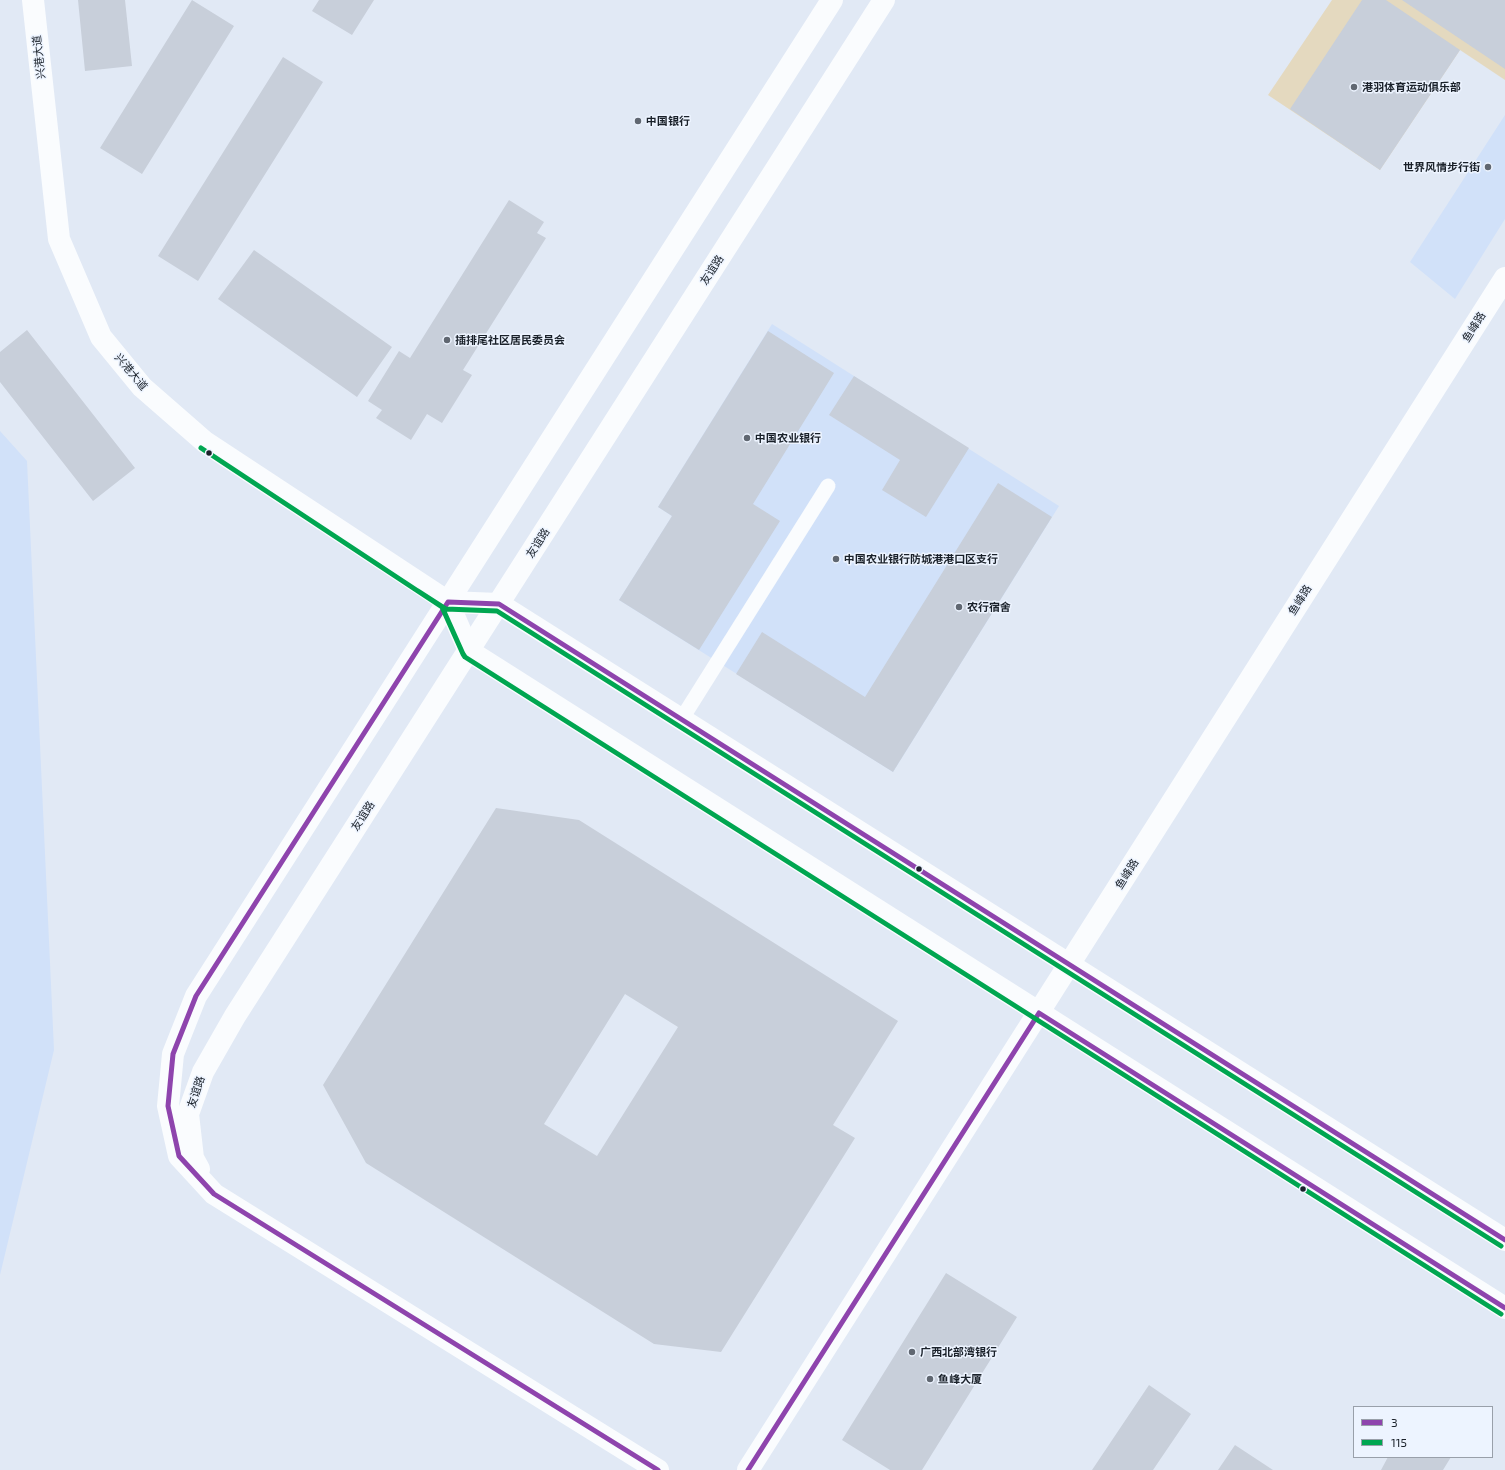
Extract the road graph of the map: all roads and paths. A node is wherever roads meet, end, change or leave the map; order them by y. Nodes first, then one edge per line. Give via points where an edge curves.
1 (33, 0) edge
2 (832, 0) edge
3 (884, 0) edge
4 (1505, 278) edge
5 (828, 486) dead end
6 (448, 602) junction
7 (499, 604) junction
8 (469, 651) junction
9 (682, 720) junction
10 (1069, 964) junction
11 (1039, 1012) junction
12 (214, 1194) junction
13 (1505, 1240) edge
14 (1505, 1308) edge
15 (658, 1470) edge
16 (748, 1470) edge

1 - 6 street, 兴港大道 via 58,239 102,336 142,387 205,442
2 - 6 street
3 - 7 street, 友谊路
4 - 10 street, 鱼峰路
5 - 9 lane
6 - 7 street
6 - 8 street
6 - 12 street via 196,996 173,1054 168,1106 179,1156
7 - 8 street, 友谊路
7 - 9 street
8 - 11 street
8 - 12 street, 友谊路 via 235,1016 202,1072 188,1114 193,1158
9 - 10 street
10 - 11 street, 鱼峰路
10 - 13 street
11 - 14 street
11 - 16 street, 鱼峰路
12 - 15 street

